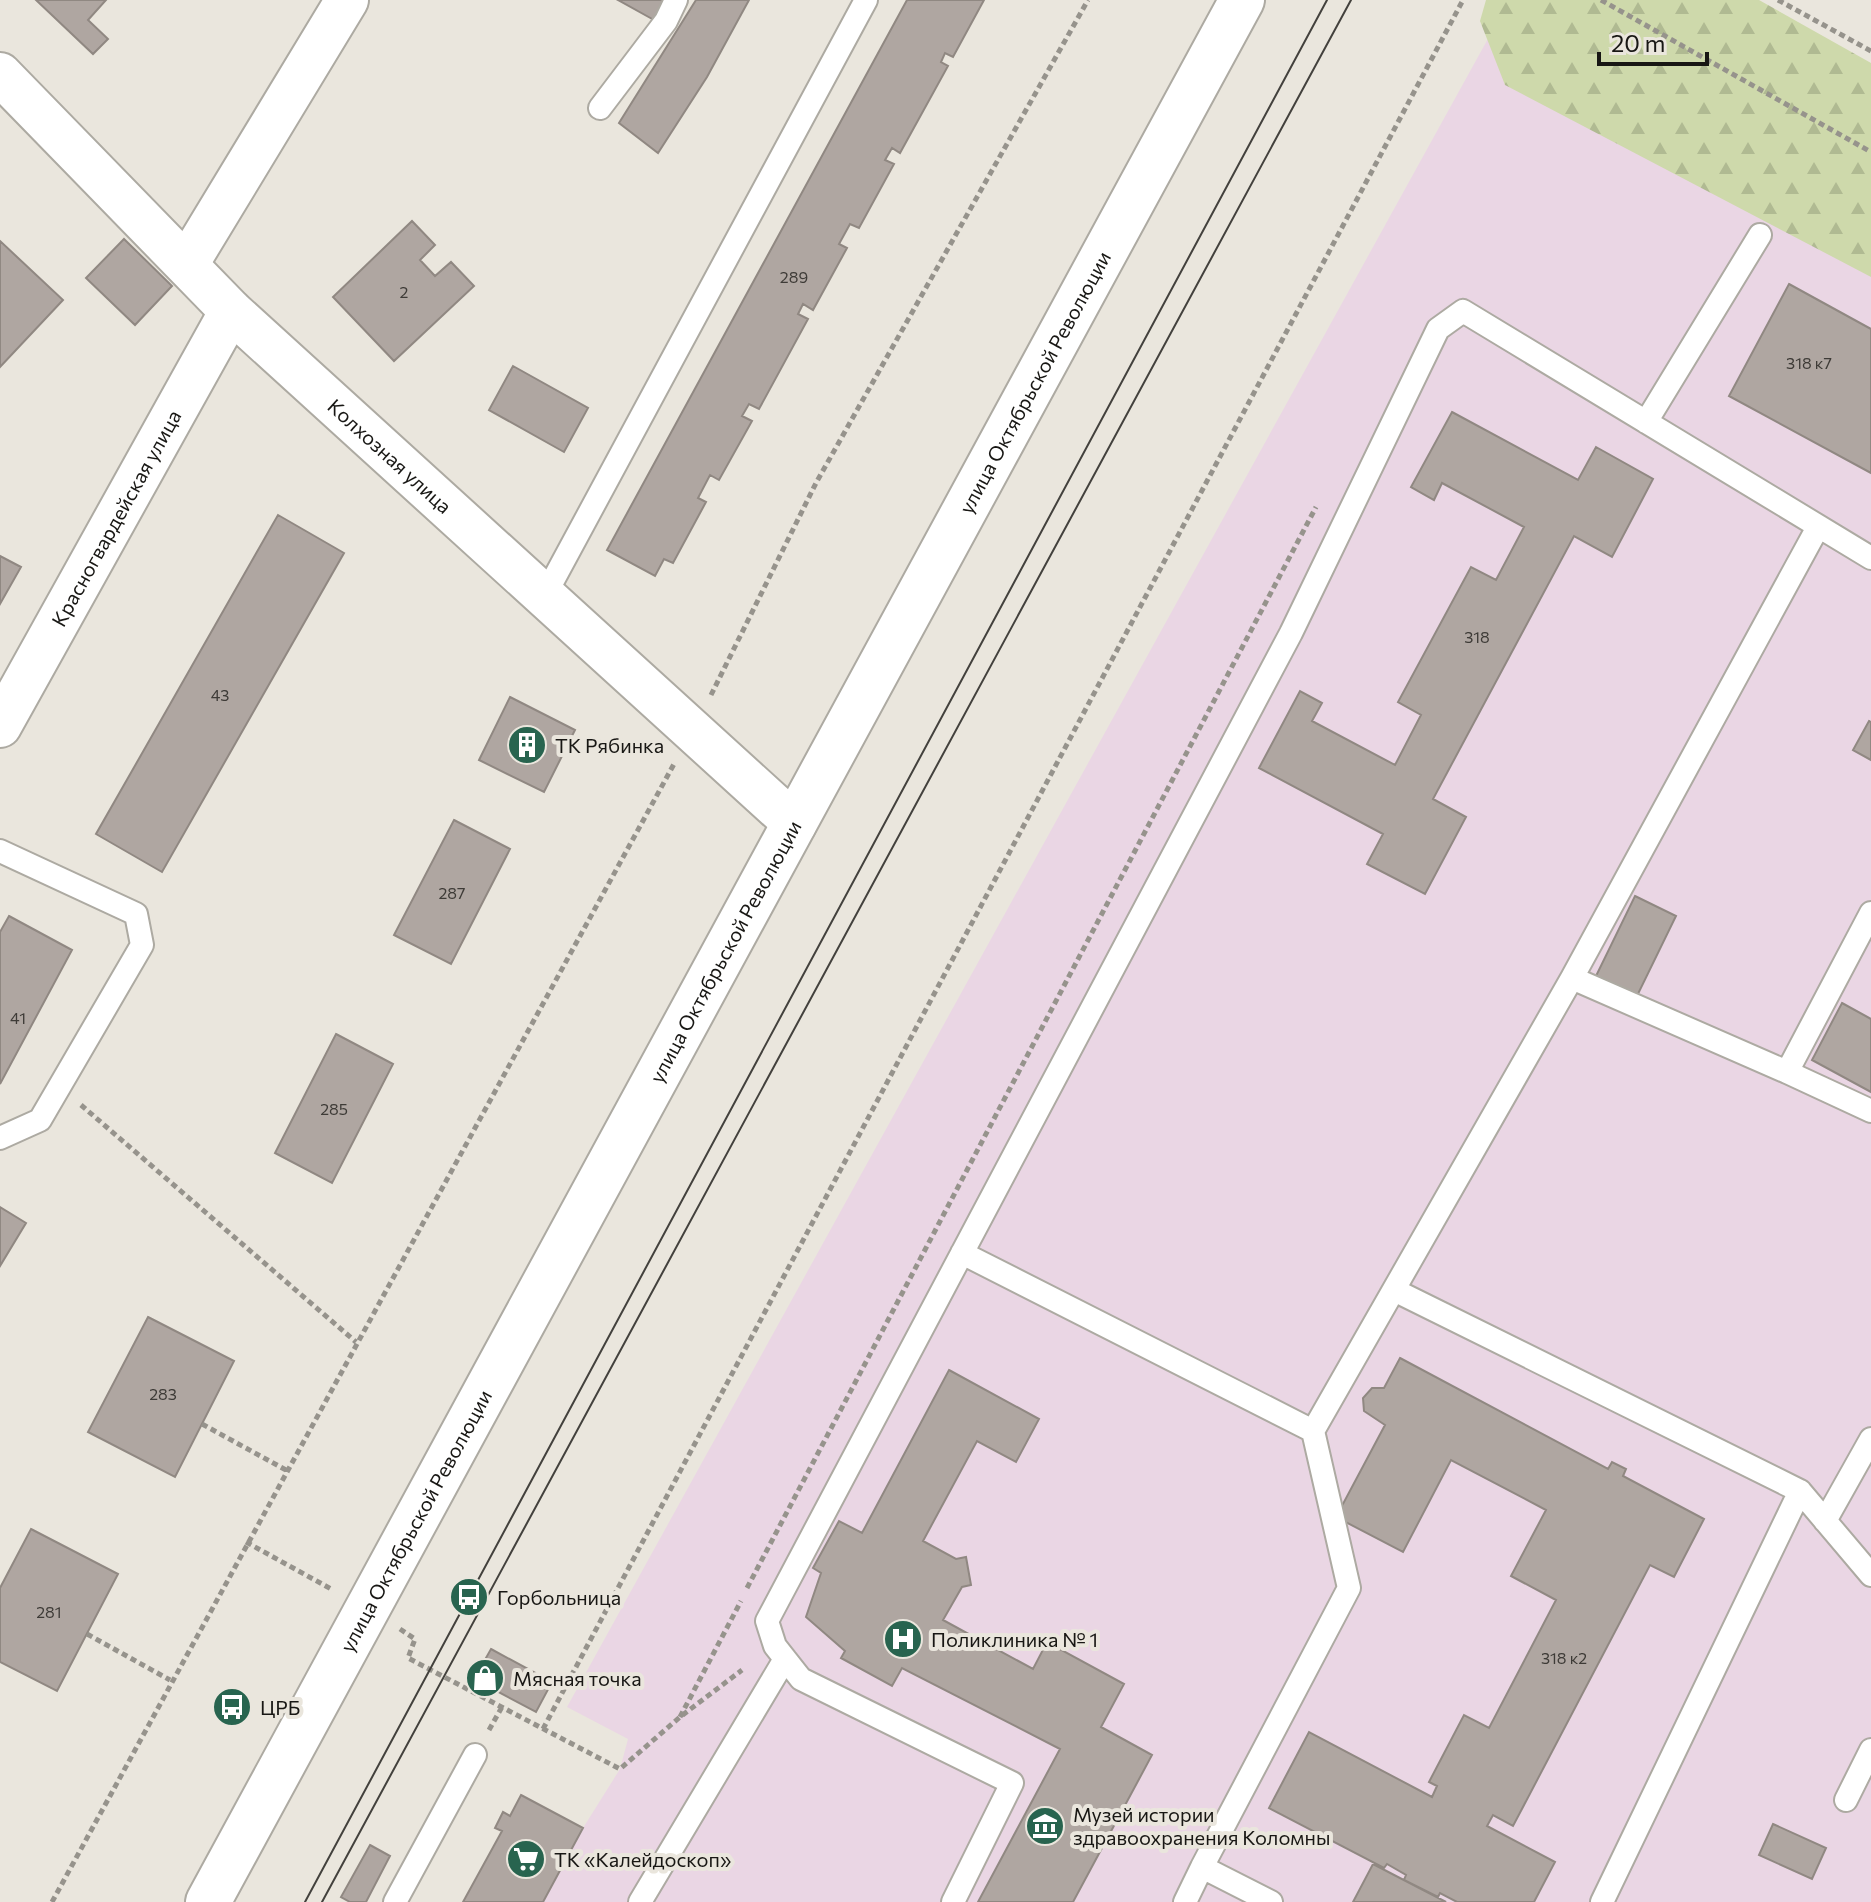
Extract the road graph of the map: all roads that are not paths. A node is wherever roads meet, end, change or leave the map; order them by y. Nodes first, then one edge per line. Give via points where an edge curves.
1 (347, 0) edge
2 (676, 0) edge
3 (866, 0) edge
4 (1242, 0) edge
5 (0, 74) edge
6 (600, 108) dead end
7 (1760, 235) dead end
8 (187, 264) junction
9 (231, 311) junction
10 (1646, 422) junction
11 (1818, 527) junction
12 (1871, 558) edge
13 (544, 597) junction
14 (0, 726) edge
15 (795, 824) junction
16 (0, 851) edge
17 (1871, 913) edge
18 (1572, 978) junction
19 (1787, 1072) junction
20 (1871, 1111) edge
21 (0, 1138) edge
22 (962, 1253) junction
23 (1394, 1290) junction
24 (1313, 1431) junction
25 (1871, 1439) edge
26 (1800, 1491) junction
27 (1825, 1521) junction
28 (1871, 1575) edge
29 (780, 1652) junction
30 (1871, 1750) edge
31 (475, 1755) dead end
32 (1846, 1800) dead end
33 (1202, 1867) junction
34 (208, 1902) edge
35 (395, 1902) edge
36 (640, 1902) edge
37 (953, 1902) edge
38 (1185, 1902) edge
39 (1271, 1902) edge
40 (1602, 1902) edge

1 - 8 street
2 - 6 lane
3 - 13 lane
4 - 15 main road, улица Октябрьской Революции
5 - 8 street, Колхозная улица
7 - 10 lane
8 - 9 street, Колхозная улица
9 - 13 street, Колхозная улица
9 - 14 street, Красногвардейская улица
10 - 11 lane
10 - 22 lane via 1463,311 1438,329 1291,633
11 - 12 lane
11 - 18 lane
13 - 15 street, Колхозная улица
15 - 34 main road, улица Октябрьской Революции
16 - 21 lane via 136,914 142,945 40,1120
17 - 19 lane
18 - 19 lane
18 - 23 lane
19 - 20 lane
22 - 24 lane
22 - 29 lane via 767,1621
23 - 24 lane
23 - 26 lane
24 - 33 lane via 1349,1588
25 - 27 lane
26 - 27 lane
26 - 40 lane
27 - 28 lane
29 - 36 lane
29 - 37 lane via 801,1679 1012,1783
30 - 32 lane
31 - 35 lane
33 - 38 lane
33 - 39 lane

